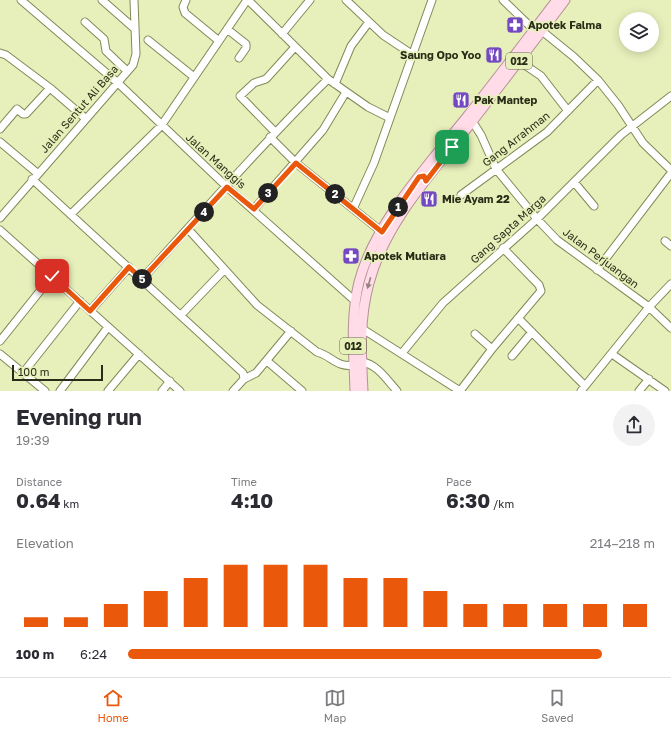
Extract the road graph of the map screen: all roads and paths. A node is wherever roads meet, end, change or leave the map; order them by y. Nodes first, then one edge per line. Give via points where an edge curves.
1 (21, 0) edge
2 (102, 0) edge
3 (134, 0) edge
4 (186, 0) edge
5 (247, 0) edge
6 (310, 0) edge
7 (346, 0) edge
8 (432, 0) edge
9 (503, 0) edge
10 (557, 0) edge
11 (566, 0) edge
12 (85, 22) dead end
13 (369, 22) junction
14 (135, 29) junction
15 (227, 30) junction
16 (538, 30) junction
17 (282, 34) junction
18 (148, 40) dead end
19 (219, 41) junction
20 (295, 47) junction
21 (0, 53) edge
22 (413, 55) junction
23 (238, 58) dead end
24 (519, 60) junction
25 (127, 71) junction
26 (194, 77) junction
27 (328, 79) junction
28 (598, 80) junction
29 (118, 83) junction
30 (335, 84) junction
31 (50, 88) junction
32 (346, 92) junction
33 (671, 96) edge
34 (568, 111) junction
35 (85, 118) junction
36 (390, 118) junction
37 (472, 121) junction
38 (161, 126) junction
39 (631, 126) junction
40 (0, 129) edge
41 (272, 135) junction
42 (0, 142) edge
43 (296, 163) junction
44 (496, 169) junction
45 (429, 171) junction
46 (671, 172) edge
47 (37, 173) junction
48 (32, 179) junction
49 (423, 179) junction
50 (574, 182) junction
51 (227, 187) junction
52 (461, 195) dead end
53 (594, 206) dead end
54 (254, 209) junction
55 (353, 209) junction
56 (71, 214) junction
57 (0, 218) edge
58 (537, 219) junction
59 (188, 229) junction
60 (0, 230) edge
61 (382, 232) junction
62 (504, 248) junction
63 (129, 267) junction
64 (224, 270) junction
65 (597, 270) junction
66 (52, 276) junction
67 (142, 279) junction
68 (671, 284) edge
69 (355, 301) junction
70 (80, 302) junction
71 (649, 307) junction
72 (90, 311) junction
73 (181, 316) junction
74 (518, 318) junction
75 (108, 327) junction
76 (361, 328) junction
77 (671, 328) edge
78 (291, 332) junction
79 (532, 332) junction
80 (475, 334) dead end
81 (0, 341) edge
82 (492, 349) junction
83 (402, 353) junction
84 (0, 354) edge
85 (139, 354) junction
86 (612, 354) junction
87 (512, 356) dead end
88 (267, 361) junction
89 (358, 363) junction
90 (23, 373) junction
91 (244, 379) junction
92 (649, 379) junction
93 (170, 381) junction
94 (583, 388) edge
95 (237, 390) edge
96 (44, 391) edge
97 (60, 391) edge
98 (108, 391) edge
99 (162, 391) edge
100 (180, 391) edge
101 (302, 391) edge
102 (356, 391) edge
103 (363, 391) edge
104 (397, 391) edge
105 (460, 391) edge
106 (639, 391) edge
107 (665, 391) edge

1 - 29 street, Jalan Manggis
2 - 14 street
3 - 14 street, Jalan Sentut Ali Basa
4 - 19 street via 183,7 185,13
5 - 15 street
5 - 17 street
6 - 17 street
7 - 13 street
8 - 22 street
9 - 16 street
10 - 16 main road, 012
11 - 16 main road, 012
12 - 25 street via 104,39 106,51
13 - 22 street via 382,35
13 - 30 street via 351,46
14 - 25 street, Jalan Sentut Ali Basa via 136,54
15 - 19 street
15 - 23 street via 246,44
16 - 24 main road, 012
16 - 28 street via 574,57
16 - 45 main road, 012
17 - 20 street
18 - 26 street
19 - 26 street
20 - 27 street
20 - 41 street via 266,79 254,83 240,96
21 - 31 street
22 - 36 street
24 - 34 street via 541,76
24 - 37 main road, 012
25 - 29 street, Jalan Sentut Ali Basa
26 - 38 street
27 - 30 street
27 - 41 street
28 - 34 street, Gang Arrahman
28 - 39 street
29 - 35 street, Jalan Sentut Ali Basa
29 - 38 street, Jalan Manggis
30 - 32 street
31 - 35 street
31 - 40 street via 26,114 17,109
32 - 36 street
32 - 43 street via 323,130
33 - 39 street, Gang Sapta Marga
34 - 44 street, Gang Arrahman via 547,132
35 - 47 street, Jalan Sentut Ali Basa
36 - 55 street via 374,163
37 - 44 street, Jalan Perjuangan
37 - 45 main road, 012
38 - 51 street, Jalan Manggis
38 - 56 street
39 - 46 street via 646,147
39 - 50 street, Gang Sapta Marga
41 - 43 street
41 - 51 street
42 - 47 street
43 - 54 street
43 - 55 street
44 - 52 street, Gang Arrahman
44 - 58 street, Jalan Perjuangan
45 - 49 main road, 012
46 - 65 street
47 - 48 street, Jalan Sentut Ali Basa
48 - 56 street
48 - 57 street, Jalan Sentut Ali Basa
49 - 61 main road, 012
49 -> 76 main road, 012 via 378,257 366,292
50 - 53 street
50 - 58 street, Gang Sapta Marga
51 - 54 street, Jalan Manggis
51 - 59 street
54 - 69 street, Jalan Manggis
55 - 61 street
56 - 63 street
58 - 62 street, Gang Sapta Marga
58 - 65 street, Jalan Perjuangan via 557,240
59 - 64 street
59 - 67 street
60 - 66 street
61 - 69 main road, 012 via 366,261
62 - 74 street via 542,291
62 - 83 street, Gang Sapta Marga via 443,303
63 - 67 street
63 - 72 street
64 - 73 street
64 - 78 street via 257,305
65 - 71 street, Jalan Perjuangan
66 - 70 street
66 - 81 street
67 - 73 street
68 - 71 street
69 - 89 main road, 012 via 353,329
70 - 72 street
70 - 90 street
71 - 77 street, Jalan Perjuangan
71 - 86 street
72 - 75 street
73 - 91 street via 241,370
74 - 79 street
74 - 82 street
75 - 85 street
75 - 97 street
76 - 83 street
76 - 89 main road, 012
78 - 88 street
78 - 89 street via 317,352 327,355 342,366
79 - 87 street
79 - 94 street
80 - 82 street
82 - 105 street
83 - 105 street
84 - 90 street
85 - 93 street
85 - 98 street
86 - 92 street
86 - 94 street
88 - 91 street via 252,376
88 - 101 street
89 - 102 main road, 012
89 - 103 main road, 012
89 - 104 street via 370,363
90 - 96 street
91 - 95 street
92 - 106 street
92 - 107 street
93 - 99 street
93 - 100 street

